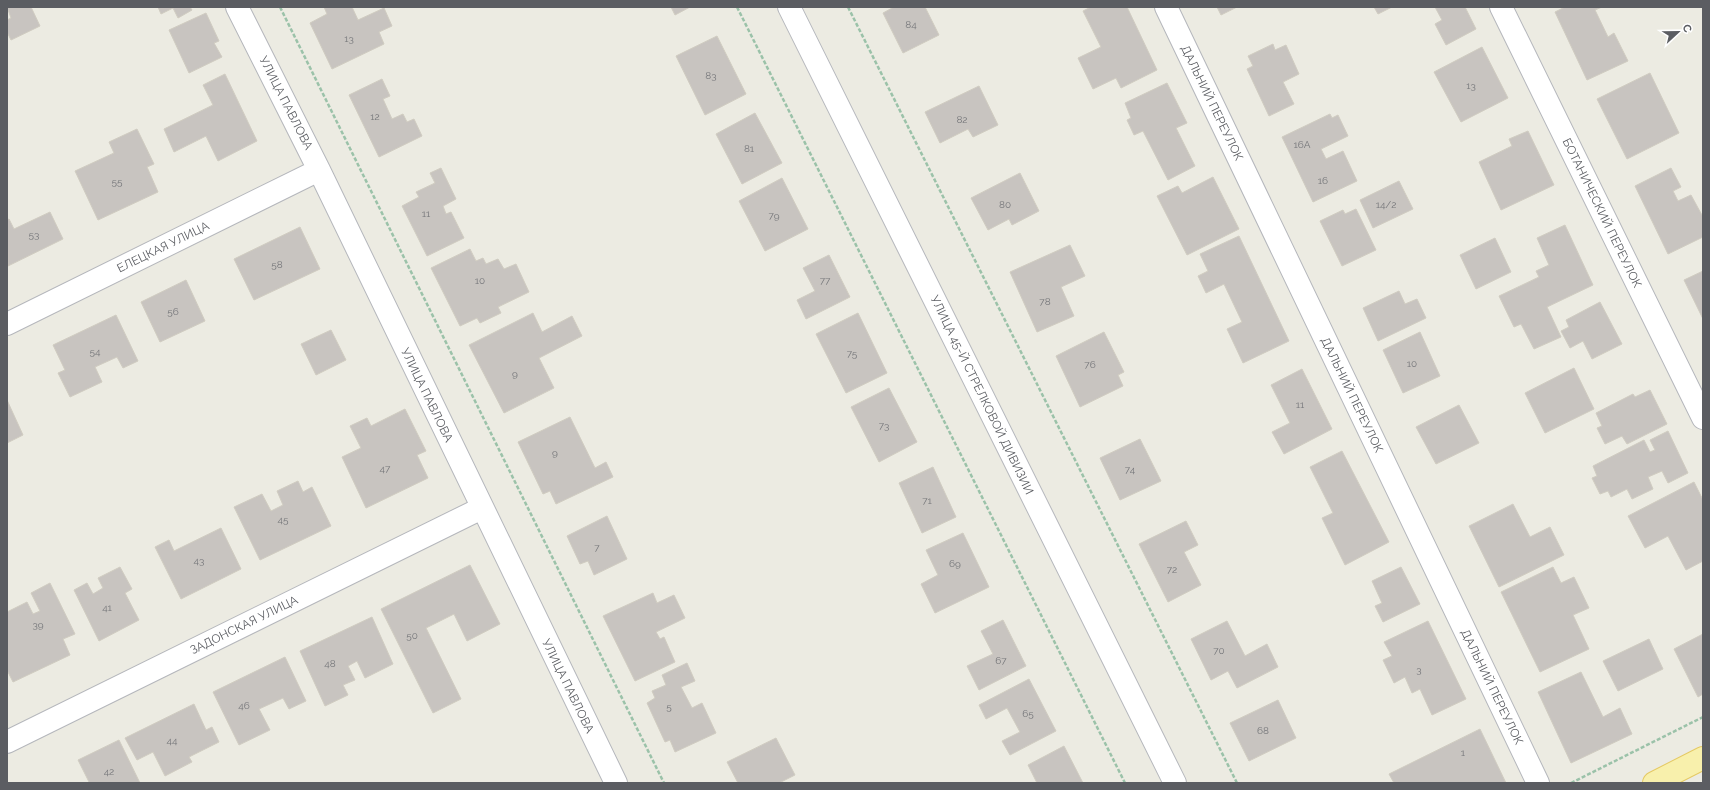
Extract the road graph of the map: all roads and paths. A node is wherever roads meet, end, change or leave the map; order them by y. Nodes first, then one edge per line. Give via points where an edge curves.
1 (238, 7) edge
2 (280, 7) edge
3 (737, 7) edge
4 (789, 7) edge
5 (848, 7) edge
6 (1166, 7) edge
7 (1501, 7) edge
8 (319, 170) junction
9 (7, 324) edge
10 (1703, 418) edge
11 (482, 508) junction
12 (1703, 717) edge
13 (7, 742) edge
14 (1703, 758) edge
15 (616, 783) edge
16 (664, 783) edge
17 (1125, 783) edge
18 (1175, 783) edge
19 (1237, 783) edge
20 (1538, 783) edge
21 (1572, 783) edge
22 (1654, 783) edge

1 - 8 street, УЛИЦА ПАВЛОВА
2 - 16 path
3 - 17 path
4 - 18 street, УЛИЦА 45-Й СТРЕЛКОВОЙ ДИВИЗИИ
5 - 19 path
6 - 20 street, ДАЛЬНИЙ ПЕРЕУЛОК
7 - 10 street, БОТАНИЧЕСКИЙ ПЕРЕУЛОК
8 - 9 street, ЕЛЕЦКАЯ УЛИЦА
8 - 11 street, УЛИЦА ПАВЛОВА
11 - 13 street, ЗАДОНСКАЯ УЛИЦА
11 - 15 street, УЛИЦА ПАВЛОВА
12 - 21 path
14 - 22 main road

